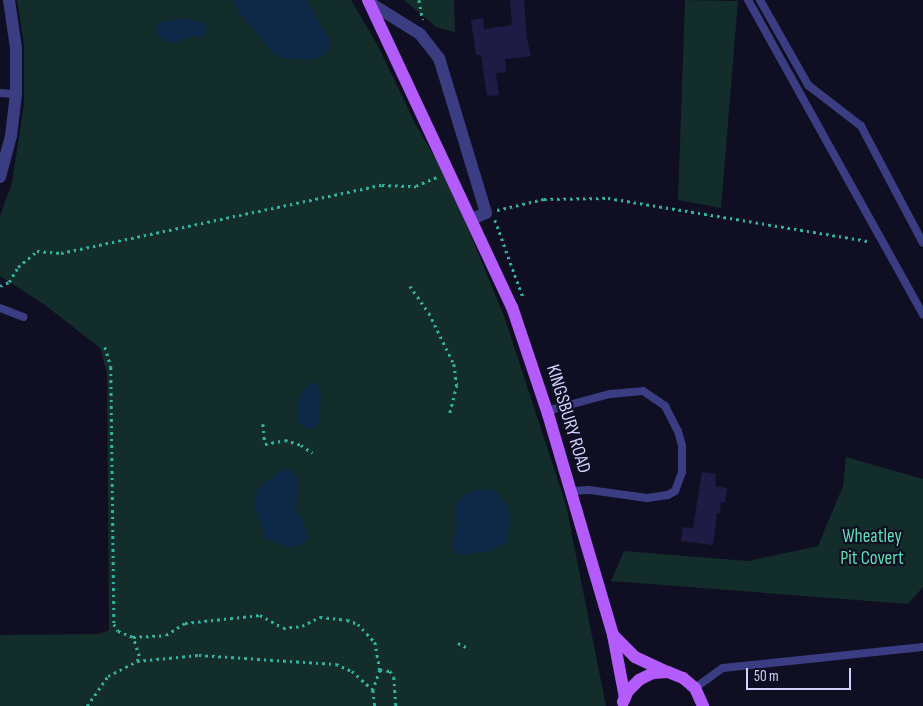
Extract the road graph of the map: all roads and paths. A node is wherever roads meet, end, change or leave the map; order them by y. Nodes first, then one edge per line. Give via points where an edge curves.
1 (9, 0) edge
2 (419, 0) edge
3 (748, 0) edge
4 (760, 0) edge
5 (369, 2) edge
6 (422, 36) junction
7 (0, 93) edge
8 (16, 94) junction
9 (450, 171) junction
10 (0, 178) edge
11 (486, 213) junction
12 (472, 219) junction
13 (869, 241) dead end
14 (923, 243) edge
15 (0, 286) edge
16 (410, 286) dead end
17 (0, 308) edge
18 (923, 315) edge
19 (23, 317) dead end
20 (105, 346) dead end
21 (450, 413) dead end
22 (548, 414) junction
23 (263, 424) dead end
24 (313, 453) dead end
25 (571, 491) junction
26 (613, 635) junction
27 (133, 638) junction
28 (458, 643) dead end
29 (923, 647) edge
30 (470, 649) dead end
31 (137, 661) junction
32 (380, 670) junction
33 (668, 672) junction
34 (695, 688) junction
35 (373, 690) junction
36 (624, 702) edge
37 (87, 706) edge
38 (375, 706) edge
39 (396, 706) edge
40 (703, 706) edge

1 - 8 street via 16,48
2 - 6 path via 424,22
3 - 18 lane
4 - 14 lane via 808,85 861,126
5 - 6 street, KINGSBURY ROAD
5 - 9 main road, KINGSBURY ROAD
6 - 11 street, KINGSBURY ROAD via 439,58
7 - 8 lane
8 - 10 street via 11,136
9 - 12 main road, KINGSBURY ROAD
9 - 15 path via 416,186 382,185 61,253 38,251 18,267 9,282
11 - 12 street
11 - 13 path via 544,200 608,198
12 - 22 main road, KINGSBURY ROAD via 512,307
16 - 21 path via 429,313 454,364 458,385
17 - 19 lane
20 - 27 path via 111,367 114,624 118,631
22 - 25 main road, KINGSBURY ROAD
22 - 25 lane via 554,409 610,394 643,391 665,406 678,431 682,446 682,472 675,491 668,495 647,498 589,490
23 - 24 path via 265,444 285,440 301,444
25 - 26 main road, KINGSBURY ROAD
26 - 33 main road, KINGSBURY ROAD via 635,657
26 - 36 main road, KINGSBURY ROAD
27 - 31 path via 139,656
27 - 32 path via 166,635 185,623 260,615 283,628 302,626 320,617 331,618 358,624 370,636 375,642
28 - 30 path
29 - 34 lane via 724,668
31 - 35 path via 199,655 336,664 352,671
31 - 37 path via 108,676
32 - 35 path
32 - 39 path via 390,671 394,677
33 - 34 main road, KINGSBURY ROAD
33 - 36 main road, KINGSBURY ROAD via 653,673 639,680
34 - 40 main road
35 - 38 path

